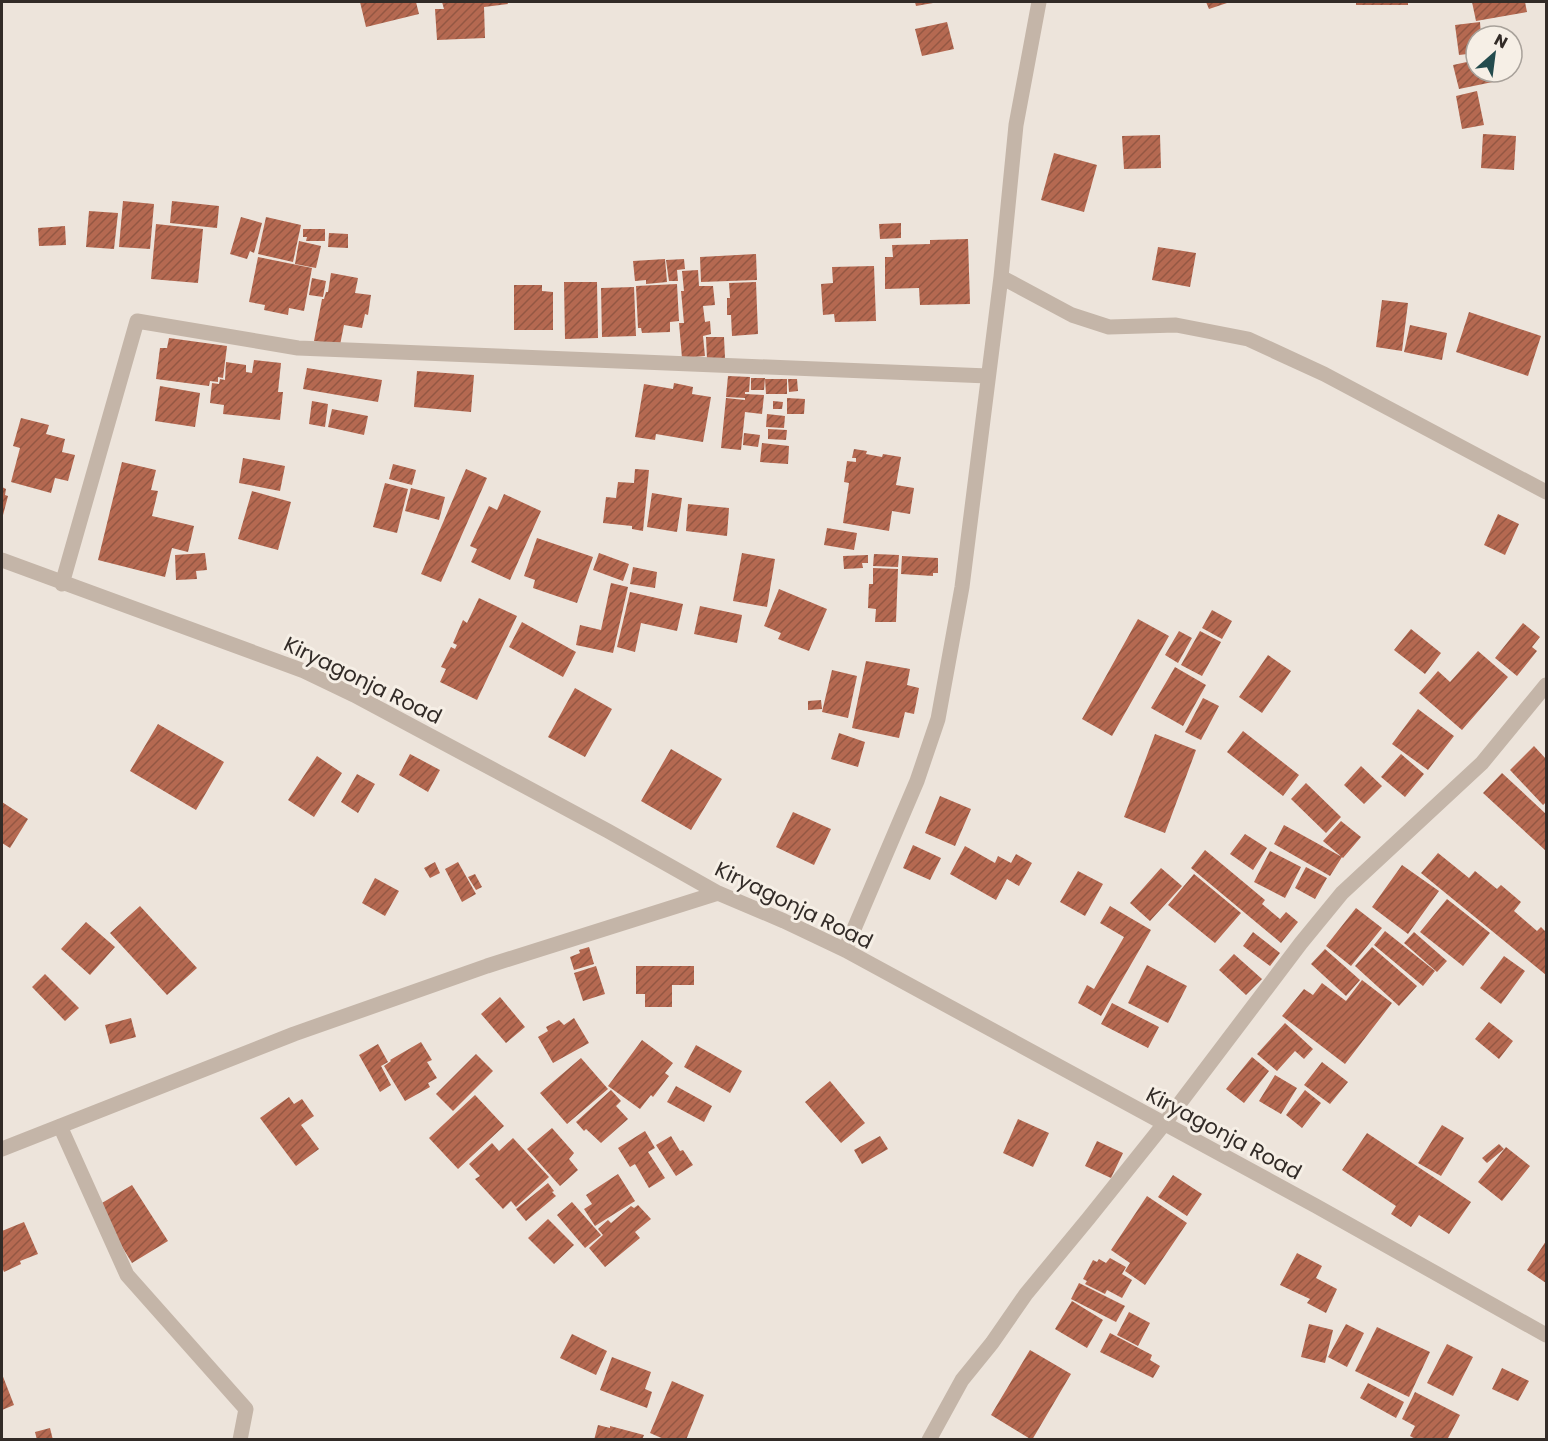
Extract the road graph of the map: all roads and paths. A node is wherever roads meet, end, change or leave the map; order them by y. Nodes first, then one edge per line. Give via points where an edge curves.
1 (1039, 2) edge
2 (1001, 277) junction
3 (988, 376) junction
4 (1546, 492) edge
5 (2, 560) edge
6 (63, 584) junction
7 (1546, 685) edge
8 (718, 893) junction
9 (845, 951) junction
10 (1164, 1124) junction
11 (60, 1126) junction
12 (2, 1149) edge
13 (1546, 1335) edge
14 (240, 1440) edge
15 (928, 1440) edge

1 - 2 street via 1016,125
2 - 3 street
2 - 4 street via 1072,315 1109,327 1176,325 1248,339 1324,374
3 - 6 street via 298,348 137,321
3 - 9 street via 962,587 938,719 916,782
5 - 6 street, Kiryagonja Road
6 - 8 street, Kiryagonja Road via 304,671 488,766
7 - 10 street via 1482,763 1342,893
8 - 9 street, Kiryagonja Road
8 - 11 street via 487,966 294,1034
9 - 10 street, Kiryagonja Road
10 - 13 street, Kiryagonja Road
10 - 15 street via 1026,1294 962,1380
11 - 12 street
11 - 14 street via 127,1275 246,1409

